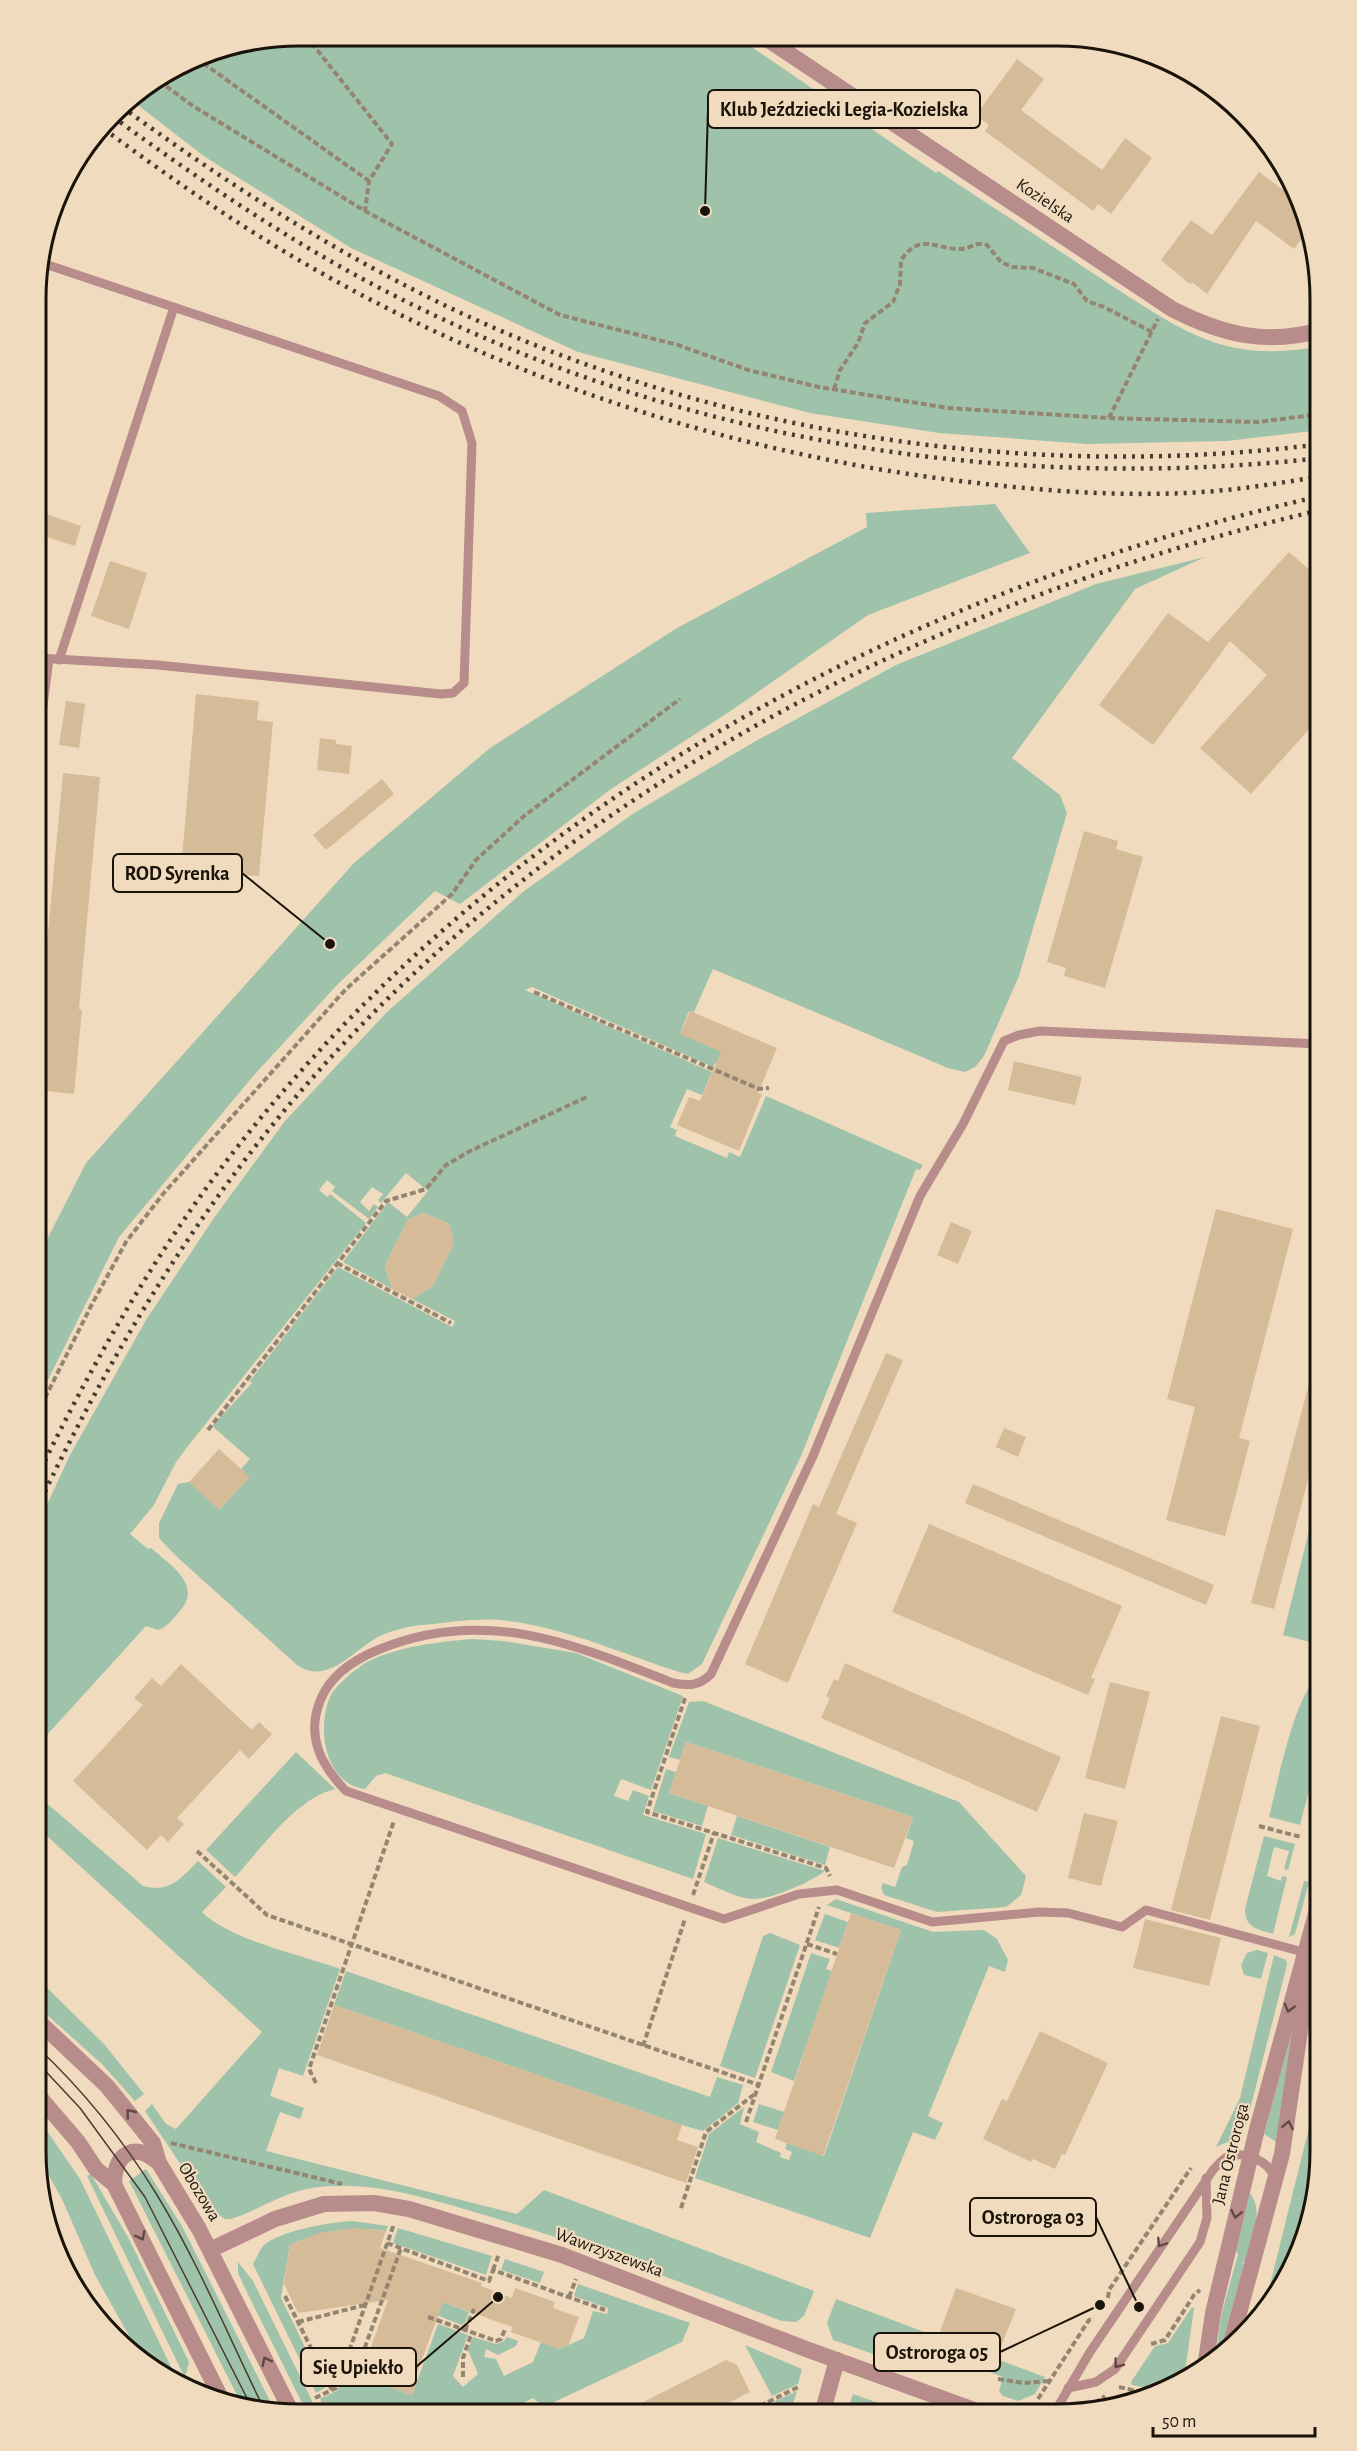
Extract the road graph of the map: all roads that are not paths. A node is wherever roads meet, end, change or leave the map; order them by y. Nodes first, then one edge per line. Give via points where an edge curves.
1 (778, 46) edge
2 (49, 265) edge
3 (174, 307) junction
4 (1310, 334) edge
5 (46, 659) edge
6 (49, 659) junction
7 (59, 660) junction
8 (46, 682) edge
9 (1310, 1043) edge
10 (1310, 1941) edge
11 (1307, 1953) junction
12 (46, 2028) edge
13 (46, 2105) edge
14 (1250, 2157) junction
15 (159, 2163) junction
16 (1206, 2178) junction
17 (1275, 2182) junction
18 (114, 2184) junction
19 (210, 2250) junction
20 (1234, 2332) edge
21 (1207, 2356) edge
22 (837, 2360) junction
23 (1068, 2388) junction
24 (217, 2391) edge
25 (287, 2404) edge
26 (825, 2404) edge
27 (958, 2404) edge
28 (1059, 2404) edge

1 - 4 street, Kozielska via 1165,305 1208,327 1269,339
2 - 3 lane
3 - 7 lane
3 - 7 lane via 439,396 462,411 472,443 464,683 453,693 441,694 158,665
5 - 6 lane
6 - 7 lane
6 - 8 lane
9 - 11 lane via 1040,1031 1004,1041 963,1124 910,1216 813,1456 717,1663 703,1683 673,1683 578,1646 529,1634 450,1630 403,1639 355,1661 324,1693 316,1720 317,1748 329,1773 346,1791 724,1919 799,1894 837,1890 932,1922 1039,1912 1068,1913 1122,1928 1146,1910
10 - 11 street, Jana Ostroroga
11 -> 14 street, Jana Ostroroga
17 -> 11 street, Jana Ostroroga via 1290,2115
15 -> 12 street, Obozowa via 153,2143 107,2086
13 - 18 street via 96,2169
14 - 16 lane via 1226,2158
14 - 17 lane via 1268,2166
14 -> 21 street, Jana Ostroroga via 1213,2313
15 - 18 street via 141,2151 129,2152 119,2159
15 - 19 street, Obozowa
16 -> 23 lane
16 -> 23 lane via 1207,2218 1197,2246 1115,2369 1096,2382
17 - 20 street, Jana Ostroroga
18 -> 24 street
19 - 22 street, Wawrzyszewska via 301,2209 324,2204 374,2203 441,2218 562,2255
25 -> 19 street, Obozowa
22 - 26 street
22 - 27 street, Wawrzyszewska
23 - 28 lane

